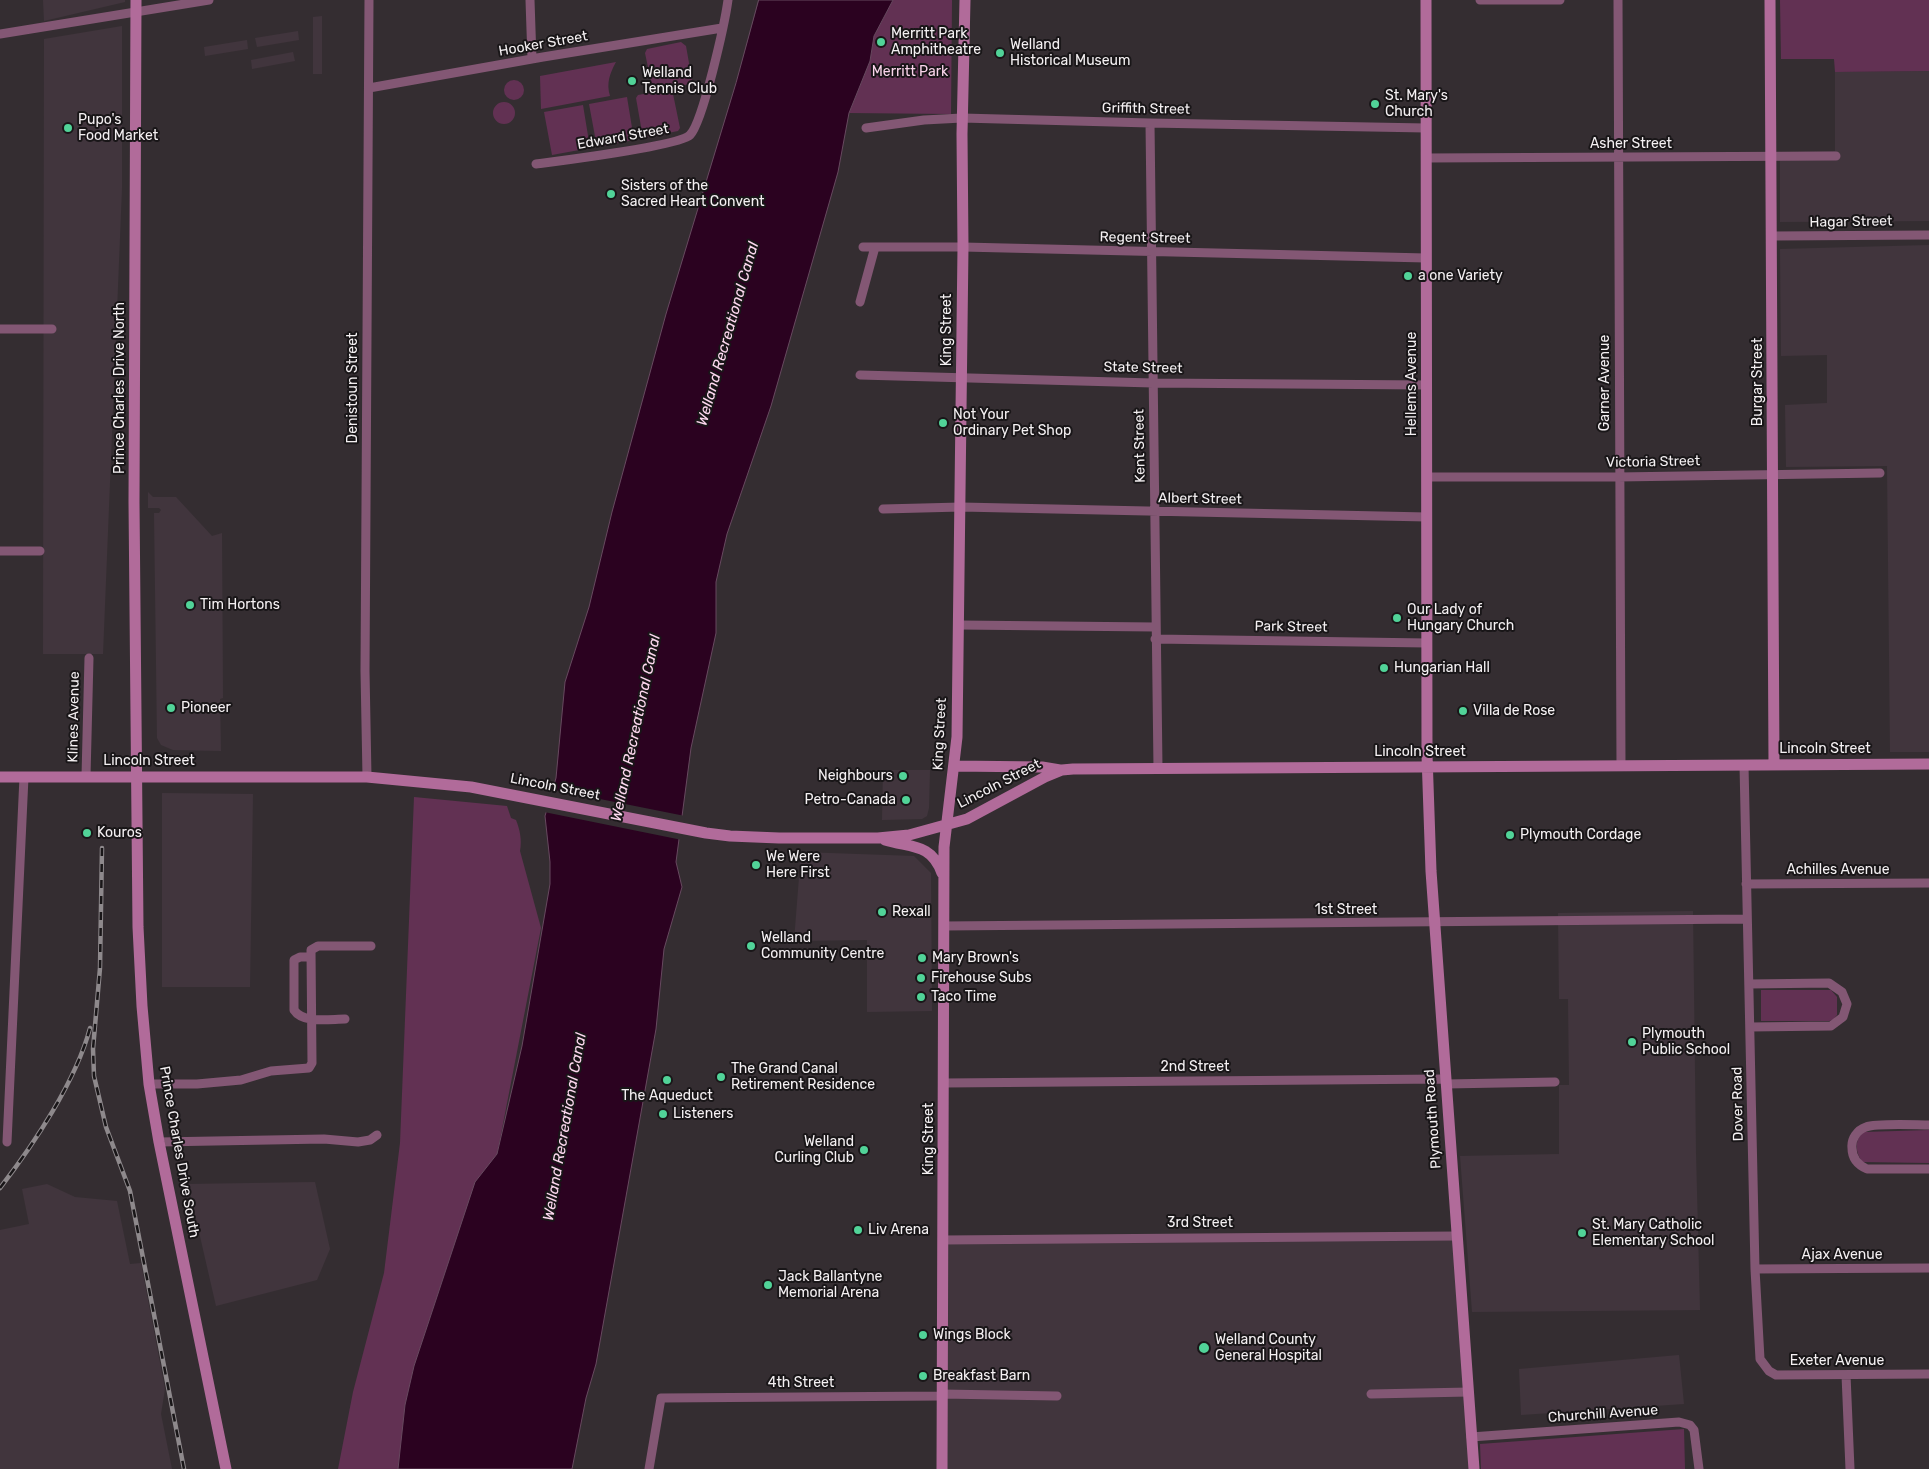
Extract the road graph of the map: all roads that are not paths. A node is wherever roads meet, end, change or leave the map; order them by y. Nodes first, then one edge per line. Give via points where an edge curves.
1 (136, 0) edge
2 (209, 0) edge
3 (369, 0) edge
4 (530, 0) edge
5 (728, 0) edge
6 (965, 0) edge
7 (1426, 0) edge
8 (1480, 0) edge
9 (1560, 0) edge
10 (1618, 0) edge
11 (1770, 0) edge
12 (161, 4) edge
13 (136, 12) junction
14 (722, 28) junction
15 (0, 34) edge
16 (532, 59) junction
17 (369, 88) junction
18 (962, 118) junction
19 (1150, 124) junction
20 (866, 128) dead end
21 (1426, 128) junction
22 (1836, 156) dead end
23 (1771, 157) junction
24 (1426, 158) junction
25 (1618, 158) junction
26 (536, 164) dead end
27 (1929, 235) edge
28 (1772, 236) junction
29 (864, 247) dead end
30 (875, 247) junction
31 (963, 247) junction
32 (1152, 252) junction
33 (1426, 258) junction
34 (860, 302) dead end
35 (52, 329) dead end
36 (0, 330) edge
37 (860, 375) dead end
38 (962, 377) junction
39 (1153, 383) junction
40 (1427, 385) junction
41 (1880, 473) dead end
42 (1772, 474) junction
43 (1427, 477) junction
44 (1618, 477) junction
45 (961, 507) junction
46 (883, 509) dead end
47 (1154, 512) junction
48 (1427, 516) junction
49 (0, 551) edge
50 (40, 551) dead end
51 (959, 625) junction
52 (1155, 627) junction
53 (1155, 639) junction
54 (1427, 643) junction
55 (89, 658) dead end
56 (1774, 764) junction
57 (1929, 764) edge
58 (1744, 765) junction
59 (954, 766) junction
60 (1621, 766) junction
61 (1428, 767) junction
62 (1158, 768) junction
63 (1062, 770) junction
64 (86, 776) junction
65 (137, 776) junction
66 (0, 777) edge
67 (24, 777) junction
68 (367, 777) junction
69 (946, 825) junction
70 (878, 838) junction
71 (944, 876) junction
72 (1746, 884) junction
73 (1929, 884) edge
74 (1747, 919) junction
75 (1435, 922) junction
76 (944, 926) junction
77 (371, 946) dead end
78 (310, 957) junction
79 (1749, 984) junction
80 (311, 1019) junction
81 (345, 1019) dead end
82 (1750, 1027) junction
83 (1446, 1082) junction
84 (1555, 1082) dead end
85 (944, 1083) junction
86 (149, 1084) junction
87 (1929, 1126) edge
88 (377, 1135) dead end
89 (7, 1142) dead end
90 (159, 1142) junction
91 (1929, 1169) edge
92 (1457, 1236) junction
93 (944, 1240) junction
94 (1929, 1268) edge
95 (1755, 1269) junction
96 (1759, 1352) joint
97 (1929, 1374) edge
98 (1846, 1375) junction
99 (1469, 1392) junction
100 (1370, 1394) dead end
101 (942, 1395) junction
102 (1057, 1396) dead end
103 (1471, 1437) junction
104 (226, 1469) edge
105 (649, 1469) edge
106 (942, 1469) edge
107 (1474, 1469) edge
108 (1699, 1469) edge
109 (1850, 1469) edge

1 - 13 main road, Prince Charles Drive North
2 - 12 street
3 - 17 street, Denistoun Street
4 - 16 street
5 - 14 street, Edward Street
6 - 18 main road, King Street
7 - 21 main road, Hellems Avenue
8 - 9 street
10 - 25 street, Garner Avenue
11 - 23 main road, Burgar Street
12 - 13 street
13 - 15 street
13 - 65 main road, Prince Charles Drive North via 134,502
14 - 16 street, Hooker Street
14 - 26 street, Edward Street via 699,117 685,139
16 - 17 street, Hooker Street
17 - 68 street, Denistoun Street
18 - 19 street, Griffith Street
18 - 20 street, Griffith Street
18 - 31 main road, King Street
19 - 21 street, Griffith Street
19 - 32 street, Kent Street
21 - 24 main road, Hellems Avenue
22 - 23 street, Asher Street
23 - 25 street, Asher Street
23 - 28 main road, Burgar Street
24 - 25 street, Asher Street
24 - 33 main road, Hellems Avenue
25 - 44 street, Garner Avenue
27 - 28 street, Hagar Street
28 - 42 main road, Burgar Street
29 - 30 street, Regent Street
30 - 31 street, Regent Street
30 - 34 street
31 - 32 street, Regent Street
31 - 38 main road, King Street
32 - 33 street, Regent Street
32 - 39 street, Kent Street
33 - 40 main road, Hellems Avenue
35 - 36 street
37 - 38 street, State Street
38 - 39 street, State Street
38 - 45 main road, King Street
39 - 40 street, State Street
39 - 47 street, Kent Street
40 - 43 main road, Hellems Avenue
41 - 42 street, Victoria Street
42 - 44 street, Victoria Street
42 - 56 main road, Burgar Street
43 - 44 street, Victoria Street
43 - 48 main road, Hellems Avenue
44 - 60 street, Garner Avenue
45 - 46 street, Albert Street
45 - 47 street, Albert Street
45 - 51 main road, King Street
47 - 48 street, Albert Street
47 - 52 street, Kent Street
48 - 54 main road, Hellems Avenue
49 - 50 street
51 - 52 street
51 - 59 main road, King Street
52 - 53 street, Kent Street
53 - 54 street, Park Street
53 - 62 street, Kent Street
54 - 61 main road, Hellems Avenue
55 - 64 street, Klines Avenue
56 - 57 main road, Lincoln Street
56 - 58 main road, Lincoln Street
58 - 60 main road, Lincoln Street
58 - 72 street, Dover Road
59 - 63 main road
59 - 69 main road, King Street
60 - 61 main road, Lincoln Street
61 - 62 main road, Lincoln Street
61 - 75 main road, Plymouth Road
62 - 63 main road, Lincoln Street
63 - 69 main road, Lincoln Street via 967,819
64 - 65 main road, Lincoln Street
64 - 67 main road, Lincoln Street
65 - 68 main road, Lincoln Street
65 - 86 main road, Prince Charles Drive South via 138,927
66 - 67 main road, Lincoln Street
67 - 89 street
68 - 70 main road, Lincoln Street via 454,784 724,835
69 - 70 main road, Lincoln Street via 909,835
69 - 71 main road, King Street
70 - 71 main road via 925,850 936,859
71 - 76 main road, King Street
72 - 73 street, Achilles Avenue
72 - 74 street, Dover Road
74 - 75 street, 1st Street
74 - 79 street, Dover Road
75 - 76 street, 1st Street
75 - 83 main road, Plymouth Road
76 - 85 main road, King Street
77 - 78 street via 316,947 311,950
78 - 80 street
78 - 80 street via 294,960 293,1004 296,1014
79 - 82 street, Dover Road
79 - 82 street via 1829,983 1842,992 1846,1004 1843,1017 1831,1026
80 - 81 street
80 - 86 street via 312,1063 309,1068 271,1071 241,1080
82 - 95 street, Dover Road
83 - 84 street, 2nd Street
83 - 85 street, 2nd Street
83 - 92 main road, Plymouth Road
85 - 93 main road, King Street
86 - 90 main road, Prince Charles Drive South
87 - 91 street via 1867,1126 1856,1134 1852,1147 1855,1160 1867,1169
88 - 90 street via 358,1142 315,1139
90 - 104 main road, Prince Charles Drive South
92 - 93 street, 3rd Street
92 - 99 main road, Plymouth Road
93 - 101 main road, King Street
94 - 95 street, Ajax Avenue
95 - 96 street, Dover Road
96 - 98 street, Exeter Avenue via 1764,1366 1776,1375
97 - 98 street, Exeter Avenue
98 - 109 street
99 - 100 street
99 - 103 main road, Plymouth Road
101 - 102 street, 4th Street
101 - 105 street, 4th Street via 661,1398
101 - 106 main road, King Street
103 - 107 main road, Plymouth Road
103 - 108 street, Churchill Avenue via 1679,1422 1690,1425 1694,1430

